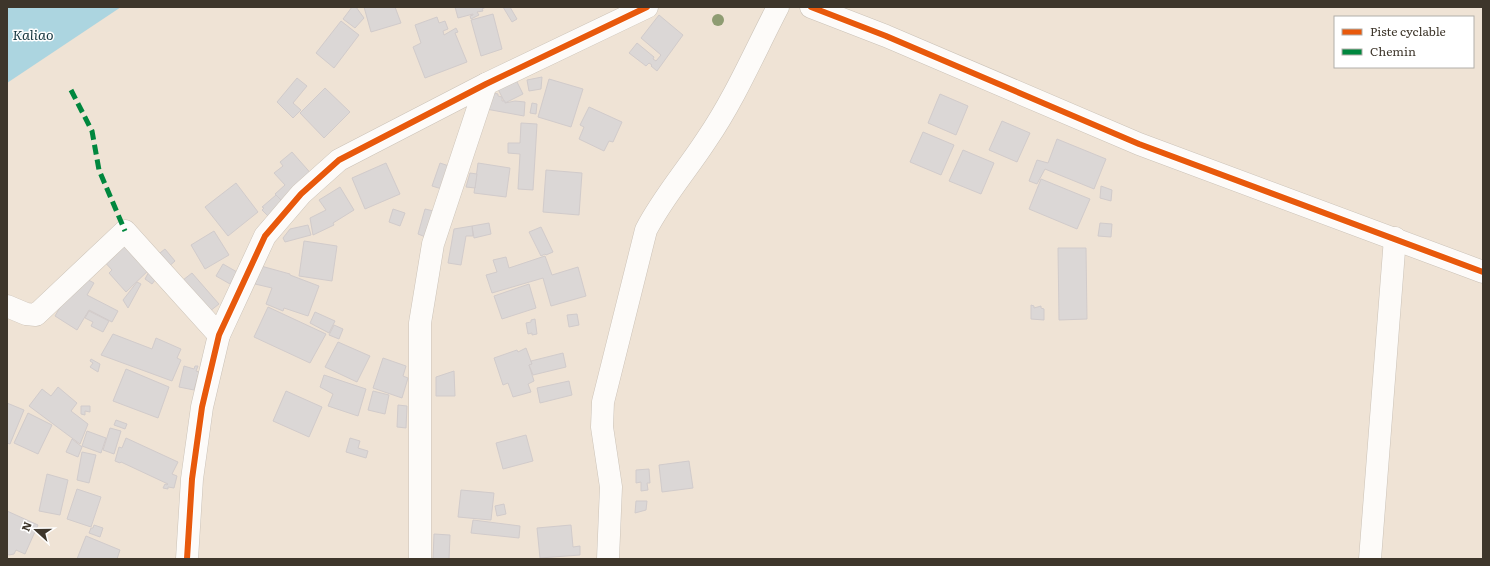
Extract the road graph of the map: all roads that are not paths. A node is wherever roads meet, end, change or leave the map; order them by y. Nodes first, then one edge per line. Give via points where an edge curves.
1 (647, 7) edge
2 (778, 7) edge
3 (811, 7) edge
4 (486, 84) junction
5 (1395, 238) junction
6 (1483, 272) edge
7 (7, 306) edge
8 (219, 335) junction
9 (187, 559) edge
10 (420, 559) edge
11 (608, 559) edge
12 (1370, 559) edge

1 - 4 street
2 - 11 street via 711,133 656,211 646,230 603,402 602,427 611,487
3 - 5 street via 1139,144
4 - 8 street via 339,160 301,194 265,236
4 - 10 street via 433,244 420,323
5 - 6 street
5 - 12 street
7 - 8 street via 26,314 36,315 125,231
8 - 9 street via 202,408 192,479

